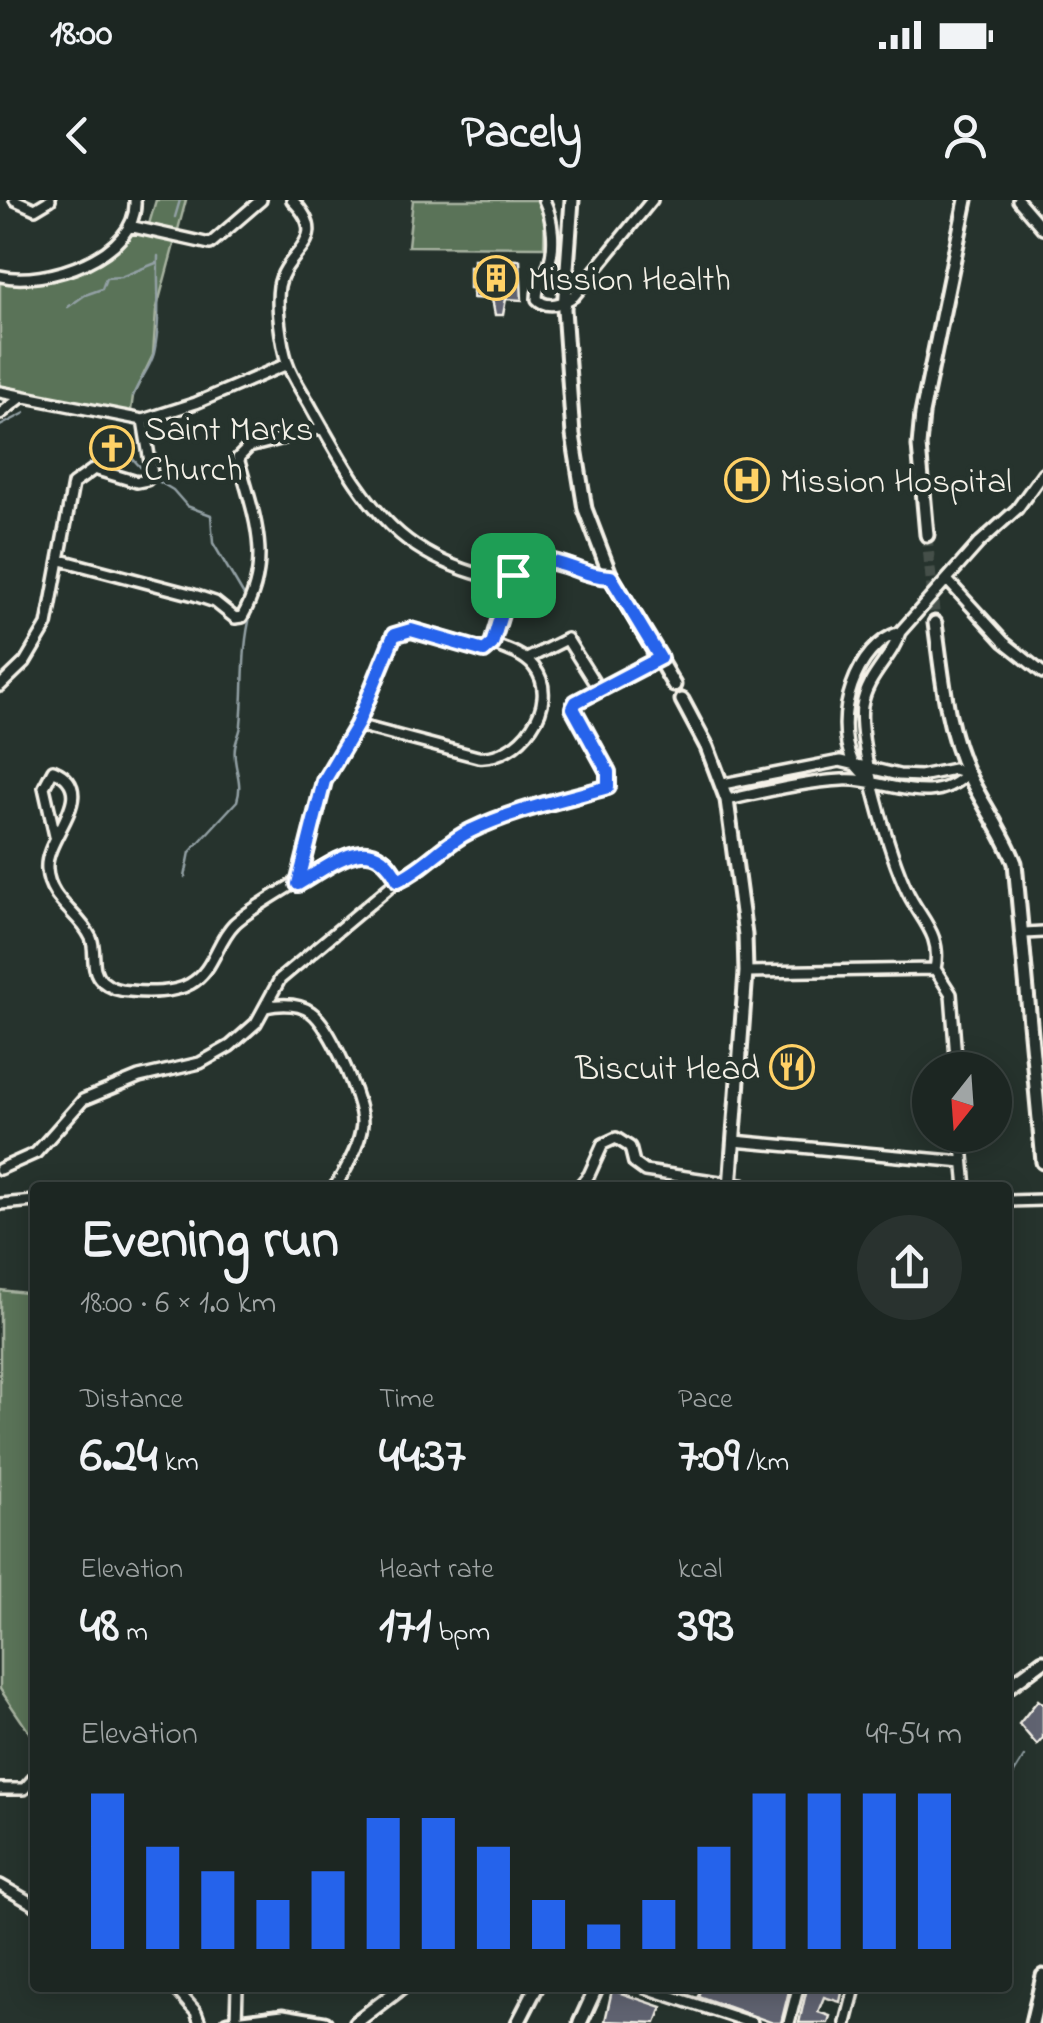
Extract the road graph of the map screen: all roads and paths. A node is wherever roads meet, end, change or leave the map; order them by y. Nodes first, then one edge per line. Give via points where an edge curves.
1 (15, 200) edge
2 (50, 200) edge
3 (135, 200) edge
4 (261, 200) edge
5 (292, 200) edge
6 (544, 200) edge
7 (572, 200) edge
8 (652, 200) edge
9 (966, 200) edge
10 (1018, 200) edge
11 (129, 226) junction
12 (1043, 228) edge
13 (0, 276) edge
14 (564, 303) junction
15 (287, 364) junction
16 (0, 392) edge
17 (22, 398) junction
18 (0, 414) edge
19 (143, 420) junction
20 (323, 428) junction
21 (1043, 474) edge
22 (927, 535) tunnel mouth
23 (61, 560) junction
24 (513, 575) junction
25 (611, 577) junction
26 (948, 580) junction
27 (935, 624) tunnel mouth
28 (900, 632) junction
29 (492, 644) junction
30 (660, 658) junction
31 (527, 659) junction
32 (1043, 673) edge
33 (0, 686) edge
34 (674, 686) dead end
35 (599, 690) junction
36 (682, 700) dead end
37 (357, 725) junction
38 (853, 762) junction
39 (870, 766) junction
40 (967, 773) junction
41 (722, 784) junction
42 (874, 786) junction
43 (727, 800) junction
44 (55, 836) junction
45 (398, 880) junction
46 (298, 884) junction
47 (1043, 932) edge
48 (1024, 933) junction
49 (935, 969) junction
50 (746, 972) junction
51 (266, 1007) junction
52 (956, 1052) edge
53 (734, 1141) junction
54 (962, 1152) edge
55 (963, 1162) junction
56 (1043, 1162) edge
57 (0, 1169) edge
58 (337, 1182) edge
59 (583, 1182) edge
60 (713, 1182) edge
61 (730, 1182) edge
62 (965, 1182) edge
63 (1043, 1200) edge
64 (30, 1201) edge
65 (1012, 1201) edge
66 (0, 1204) edge
67 (1043, 1661) edge
68 (1012, 1684) edge
69 (30, 1782) edge
70 (0, 1789) edge
71 (0, 1885) edge
72 (30, 1902) edge
73 (1043, 1976) edge
74 (178, 1992) edge
75 (236, 1992) edge
76 (396, 1992) edge
77 (533, 1992) edge
78 (594, 1992) edge
79 (658, 1992) edge
80 (797, 1992) edge
81 (853, 1992) edge
82 (232, 2022) edge
83 (200, 2023) edge
84 (325, 2023) edge
85 (356, 2023) edge
86 (518, 2023) edge
87 (580, 2023) edge
88 (752, 2023) edge
89 (789, 2023) edge
90 (846, 2023) edge
91 (1032, 2023) edge

1 - 2 street via 36,209
3 - 11 street
4 - 11 street via 210,244
5 - 15 street via 309,229 279,286
6 - 14 street via 552,216 550,262 538,299
7 - 14 main road
8 - 14 street
9 - 22 main road via 922,414
10 - 12 street
11 - 13 street via 72,269 31,280
14 - 25 main road via 579,480
15 - 19 street
15 - 20 street
16 - 17 street
17 - 18 street
17 - 19 street
19 - 23 street via 150,478 138,482 102,469 77,479
20 - 23 street via 249,447 238,458 261,551 253,597 242,617 204,599
20 - 24 street via 352,479 407,540 469,572
21 - 26 street
23 - 33 street via 40,642
24 - 25 street via 542,560
24 - 29 street
25 - 30 main road
26 - 28 street
26 - 32 street via 1004,642
27 - 40 main road
28 - 38 street via 879,644 855,677 846,718
28 - 39 street via 864,694 861,720
29 - 31 street
29 - 37 street via 478,652 399,632
30 - 34 main road
30 - 35 street
31 - 35 street via 567,638
31 - 37 street via 542,679 543,702 528,732 498,756 478,757
35 - 45 street via 573,708 608,772 608,787 472,830
36 - 41 main road
37 - 46 street via 324,781
38 - 39 street
38 - 41 street
38 - 42 street
39 - 40 street via 906,776
39 - 42 street
40 - 42 street via 956,785 924,792
40 - 48 main road via 1015,864
41 - 43 main road
42 - 43 street via 844,780
42 - 49 street via 908,892 934,932
43 - 50 main road
44 - 44 street via 72,808 72,788 53,770 44,788
44 - 46 street via 46,867 52,888 92,940 99,978 131,992 190,985 210,966 235,923
45 - 46 street via 388,860 372,853 348,854
45 - 51 street via 280,979
47 - 48 street
48 - 56 main road
49 - 50 street
49 - 52 street via 952,994
50 - 53 main road
51 - 57 street via 230,1046 200,1063 139,1077 83,1100 36,1153
51 - 58 street via 311,1012 354,1088 362,1126
53 - 55 street
53 - 61 main road
54 - 55 street
55 - 62 street
59 - 60 street via 602,1144 616,1138 645,1170
63 - 65 street
64 - 66 street
67 - 68 main road
69 - 70 street via 24,1789
71 - 72 street
73 - 91 main road
74 - 83 street
75 - 82 street
76 - 85 main road
77 - 86 main road
78 - 87 main road
79 - 88 street
80 - 89 street
81 - 90 street
82 - 84 main road via 283,2016

